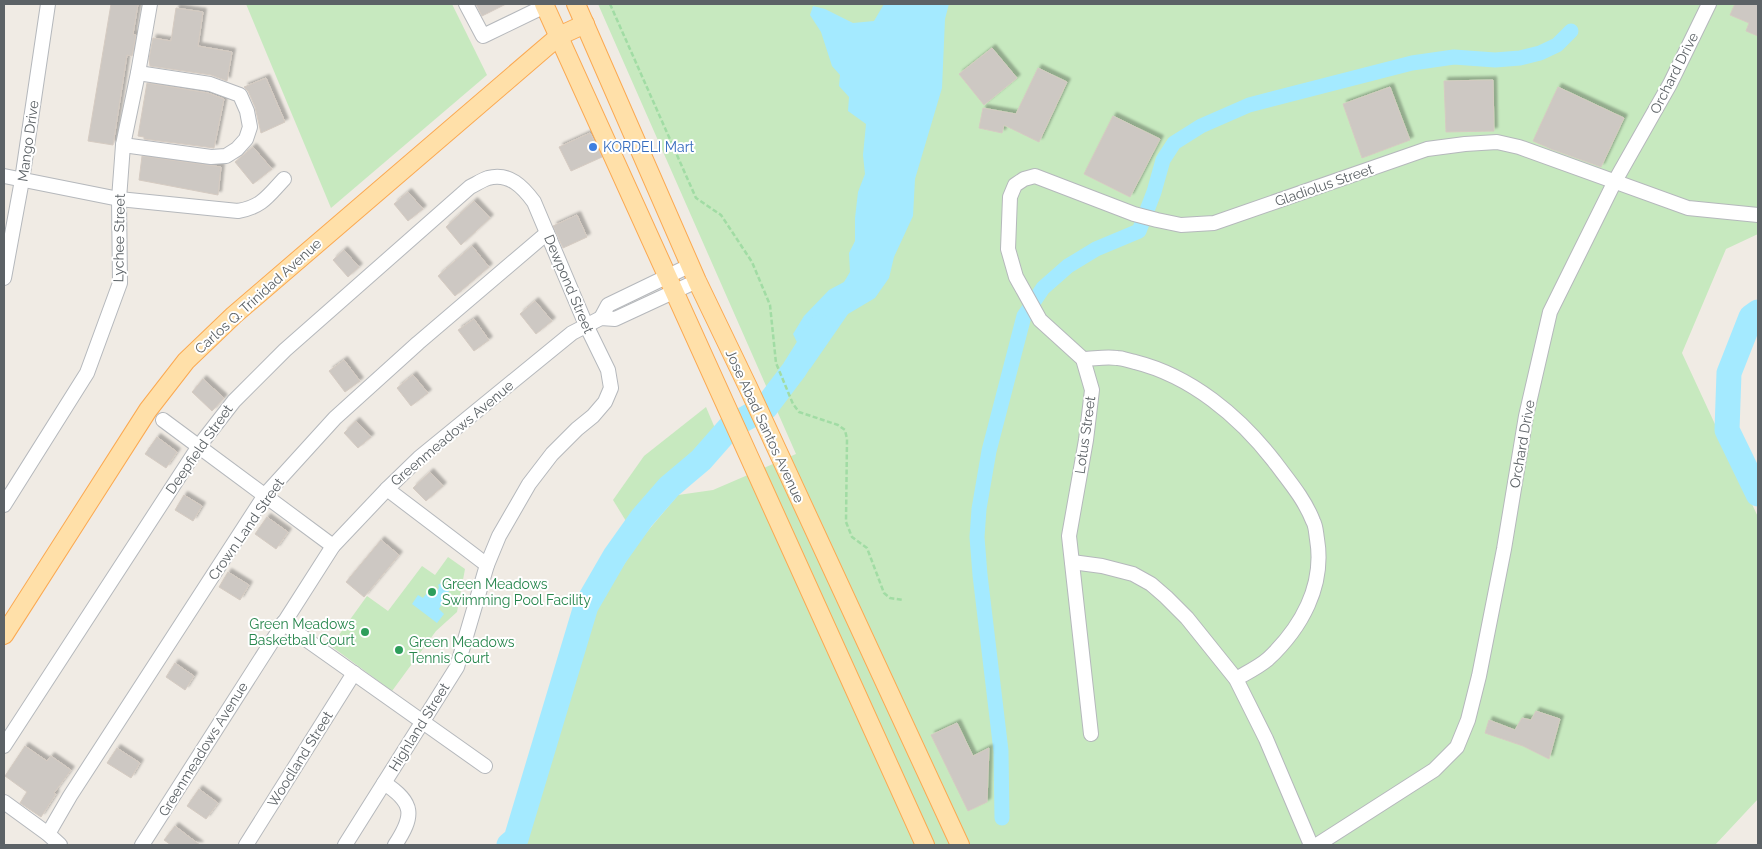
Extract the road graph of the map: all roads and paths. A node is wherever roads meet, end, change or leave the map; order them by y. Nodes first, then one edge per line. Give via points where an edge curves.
1 (48, 4) edge
2 (150, 4) edge
3 (466, 4) edge
4 (576, 4) edge
5 (610, 4) edge
6 (1709, 4) edge
7 (545, 5) edge
8 (585, 24) junction
9 (559, 36) junction
10 (138, 73) junction
11 (123, 145) junction
12 (4, 176) edge
13 (1034, 176) joint
14 (505, 177) joint
15 (284, 179) dead end
16 (22, 180) junction
17 (1615, 181) junction
18 (119, 200) junction
19 (1758, 215) edge
20 (547, 233) junction
21 (694, 273) junction
22 (4, 278) edge
23 (671, 285) junction
24 (586, 325) junction
25 (1082, 359) junction
26 (605, 402) joint
27 (163, 420) dead end
28 (199, 446) junction
29 (387, 489) junction
30 (265, 495) junction
31 (4, 505) edge
32 (333, 546) junction
33 (1072, 562) junction
34 (487, 565) junction
35 (903, 600) dead end
36 (283, 623) junction
37 (4, 635) edge
38 (354, 673) junction
39 (1236, 679) junction
40 (422, 722) junction
41 (1090, 734) dead end
42 (4, 746) edge
43 (485, 766) dead end
44 (384, 784) junction
45 (4, 802) edge
46 (48, 834) junction
47 (60, 845) edge
48 (142, 845) edge
49 (246, 845) edge
50 (344, 845) edge
51 (395, 845) edge
52 (925, 845) edge
53 (960, 845) edge
54 (1311, 845) edge
55 (1317, 845) edge

1 - 16 street, Mango Drive
2 - 10 street, Lychee Street
3 - 7 street via 483,36
4 - 8 main road, Jose Abad Santos Avenue
5 - 35 path via 696,198 721,215 752,262 770,305 776,363 793,404 799,412 844,430 847,439 846,522 852,537 866,548 884,592 890,598
6 - 17 street, Orchard Drive via 1670,84
7 - 9 main road, Jose Abad Santos Avenue
8 - 9 main road, Carlos Q. Trinidad Avenue
8 - 21 main road, Jose Abad Santos Avenue
9 - 23 main road, Jose Abad Santos Avenue
9 - 37 main road, Carlos Q. Trinidad Avenue via 234,314 186,362 148,410
10 - 11 street, Lychee Street
10 - 11 street via 210,84 240,95 250,127 246,140 226,156 211,157
11 - 18 street, Lychee Street
12 - 16 street
13 - 17 street, Gladiolus Street via 1134,214 1181,225 1214,223 1427,149 1465,144 1497,142 1519,147
13 - 25 street, Lotus Street via 1015,185 1010,196 1008,249 1016,277 1040,320
14 - 20 street, Dewpond Street via 521,186 534,202
14 - 28 street, Deepfield Street via 488,178 470,187 363,280 240,395
15 - 18 street via 263,203 238,211
16 - 18 street
16 - 22 street, Mango Drive
17 - 19 street, Gladiolus Street via 1688,208
17 - 55 street, Orchard Drive via 1550,312 1526,416 1479,676 1468,720 1457,747 1434,770
18 - 31 street, Lychee Street via 120,284 87,373
20 - 24 street, Dewpond Street
20 - 30 street, Crown Land Street via 335,418
21 - 23 street, Greenmeadows Avenue
21 - 53 main road, Jose Abad Santos Avenue
23 - 24 street, Greenmeadows Avenue via 608,305 601,318
23 - 52 main road, Jose Abad Santos Avenue
24 - 26 street, Dewpond Street via 608,370 611,388
24 - 29 street, Greenmeadows Avenue via 419,458
25 - 33 street, Lotus Street via 1092,390 1069,536
25 - 39 street via 1116,358 1155,367 1194,387 1259,442 1302,497 1314,522 1318,547 1319,571 1314,592 1291,633 1267,660
26 - 34 street, Highland Street via 552,454 529,484 499,536
27 - 28 street
28 - 30 street
28 - 42 street, Deepfield Street
29 - 32 street, Greenmeadows Avenue
29 - 34 street
30 - 32 street
30 - 46 street, Crown Land Street via 75,787
32 - 36 street, Greenmeadows Avenue
33 - 39 street via 1133,574 1151,584 1187,618
33 - 41 street, Lotus Street
34 - 40 street, Highland Street via 457,667
36 - 38 street
36 - 48 street, Greenmeadows Avenue
38 - 40 street
38 - 49 street, Woodland Street
39 - 54 street via 1266,739
40 - 43 street
40 - 44 street, Highland Street
44 - 50 street, Highland Street
44 - 51 street via 405,800 408,808 404,831
45 - 46 street
46 - 47 street

